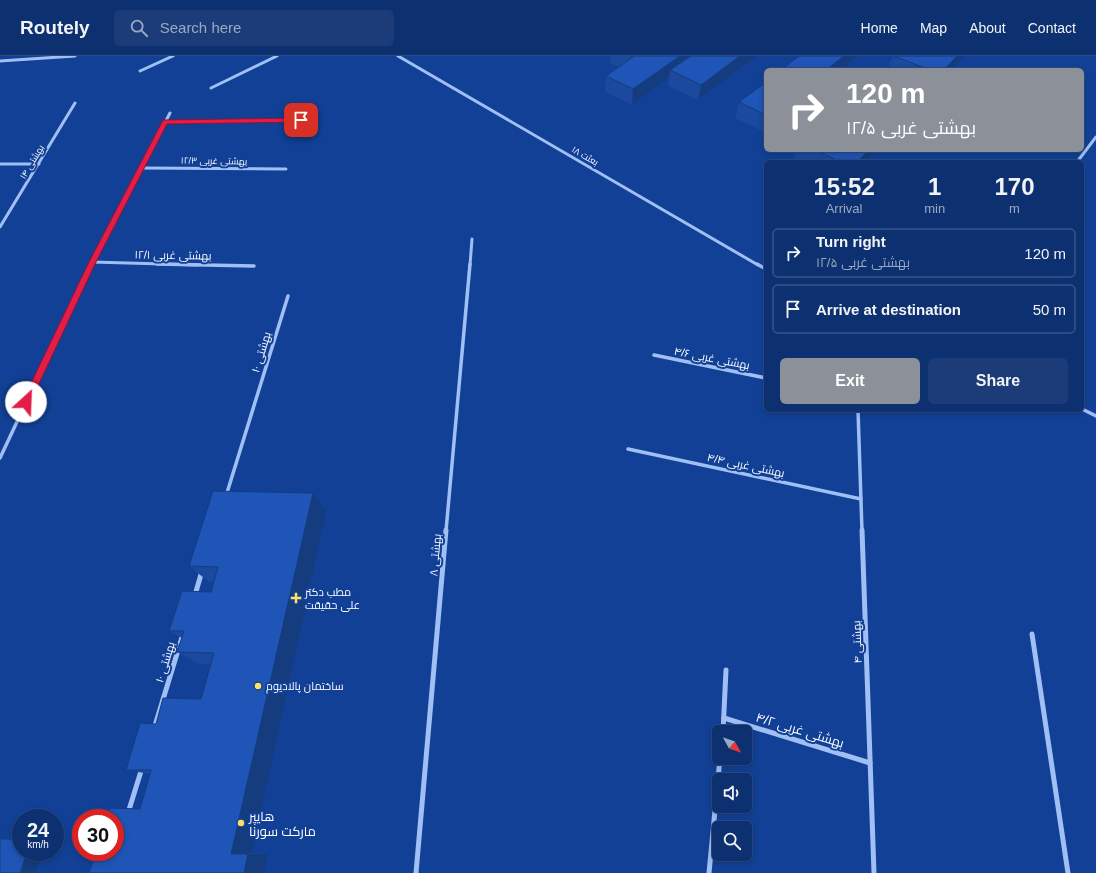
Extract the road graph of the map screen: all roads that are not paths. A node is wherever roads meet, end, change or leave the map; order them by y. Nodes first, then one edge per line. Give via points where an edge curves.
1 (75, 56) edge
2 (173, 56) edge
3 (277, 56) edge
4 (398, 56) edge
5 (0, 61) edge
6 (140, 71) dead end
7 (211, 88) dead end
8 (75, 103) dead end
9 (170, 113) dead end
10 (301, 120) dead end
11 (165, 122) junction
12 (1096, 137) edge
13 (1079, 160) edge
14 (0, 164) edge
15 (39, 164) junction
16 (141, 168) junction
17 (286, 169) dead end
18 (0, 227) edge
19 (472, 239) dead end
20 (92, 262) junction
21 (254, 266) dead end
22 (764, 267) edge
23 (288, 296) dead end
24 (654, 355) dead end
25 (764, 378) edge
26 (1084, 410) edge
27 (858, 412) edge
28 (1096, 416) edge
29 (628, 449) dead end
30 (0, 458) edge
31 (861, 499) junction
32 (224, 501) edge
33 (203, 569) edge
34 (194, 600) edge
35 (184, 630) edge
36 (1032, 634) dead end
37 (726, 670) dead end
38 (724, 718) junction
39 (724, 725) edge
40 (151, 736) edge
41 (144, 759) edge
42 (870, 763) junction
43 (719, 765) edge
44 (126, 820) edge
45 (416, 873) edge
46 (709, 873) edge
47 (874, 873) edge
48 (1068, 873) edge

1 - 5 street
2 - 6 street
3 - 7 street
4 - 22 street, بعثت ۱۸
8 - 15 street, ۱۴ بهشتی
9 - 11 street
10 - 11 street
11 - 16 street
12 - 13 street
14 - 15 street
15 - 18 street, ۱۴ بهشتی
16 - 17 street, ۱۲/۳ بهشتی غربی
16 - 20 street
19 - 45 street, ۸ بهشتی
20 - 21 street, ۱۲/۱ بهشتی غربی
20 - 30 street
23 - 32 street, ۱۰ بهشتی
24 - 25 street, ۴/۶ بهشتی غربی
26 - 28 street
27 - 31 street, ۴ بهشتی
29 - 31 street, ۴/۴ بهشتی غربی
31 - 42 street, ۴ بهشتی
33 - 34 street
35 - 40 street, ۱۰ بهشتی
36 - 48 street
37 - 38 street
38 - 39 street
38 - 42 street, ۴/۲ بهشتی غربی
41 - 44 street
42 - 47 street, ۴ بهشتی
43 - 46 street

